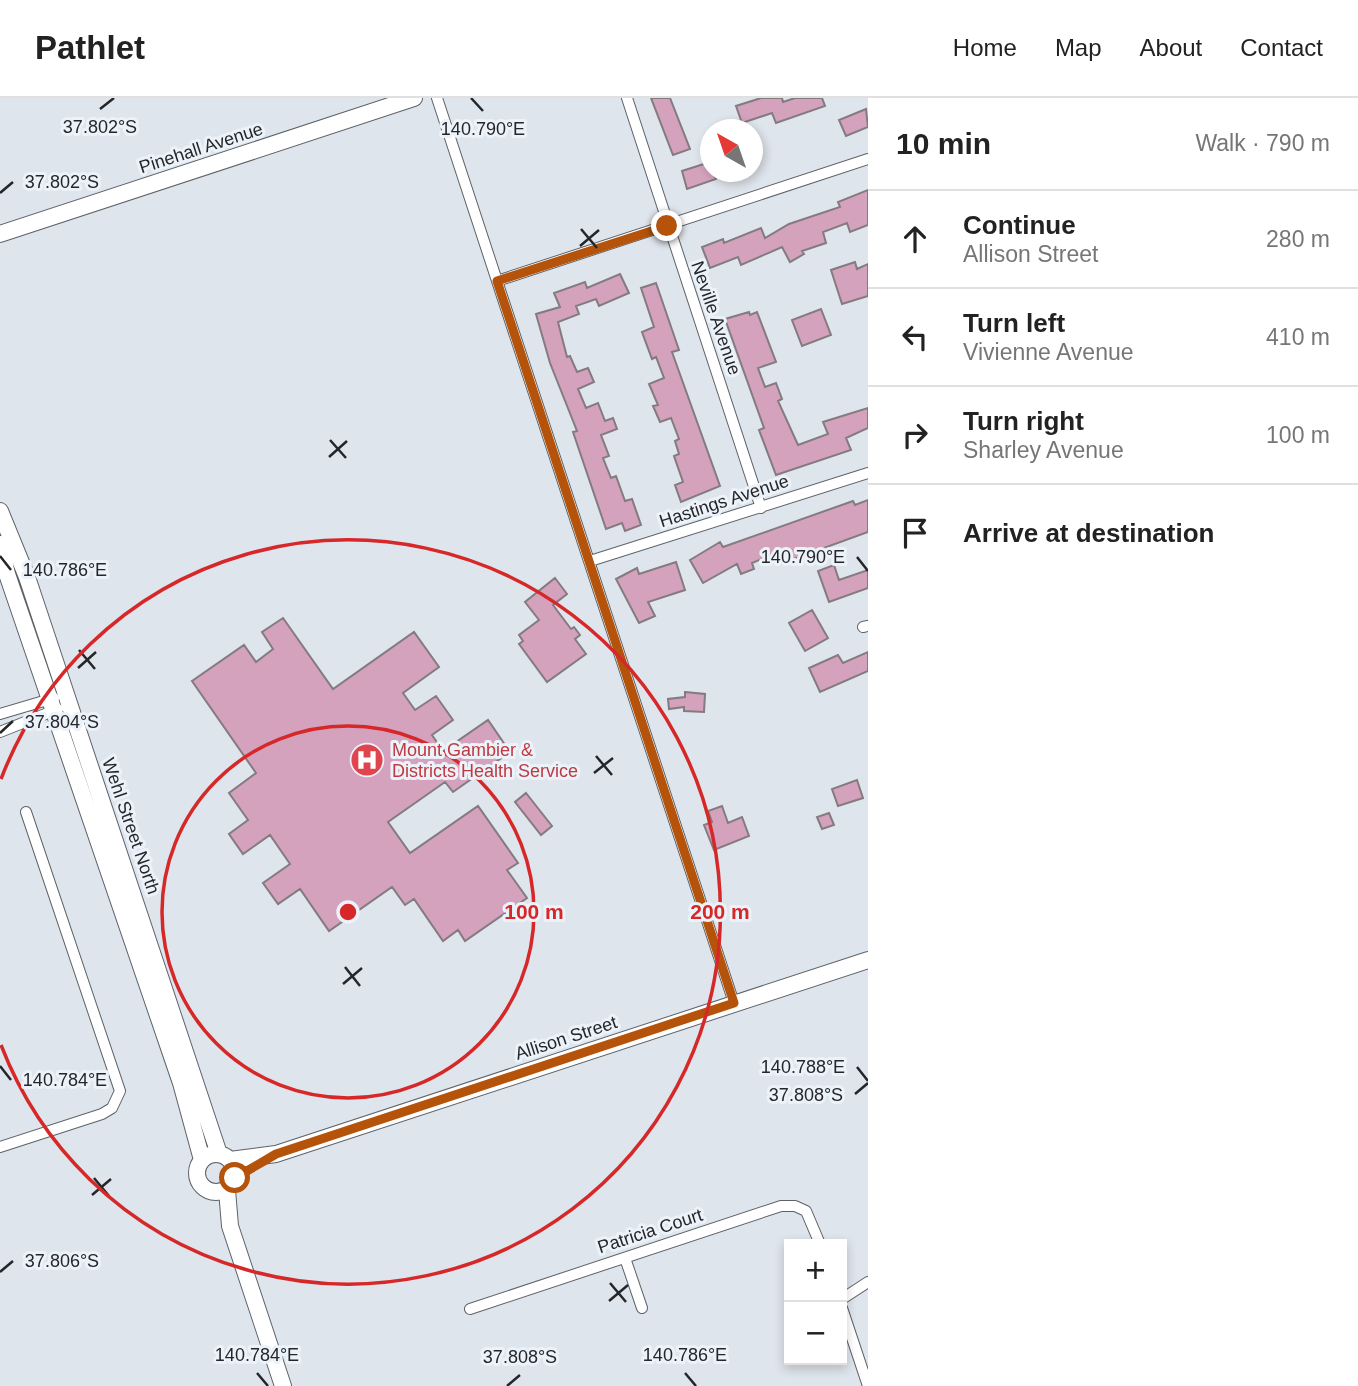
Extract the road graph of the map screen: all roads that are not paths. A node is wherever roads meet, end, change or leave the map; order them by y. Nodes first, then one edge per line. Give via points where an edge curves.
1 (414, 98) edge
2 (437, 98) edge
3 (627, 98) edge
4 (868, 159) edge
5 (667, 226) junction
6 (0, 234) edge
7 (497, 281) junction
8 (868, 473) edge
9 (761, 508) junction
10 (0, 511) edge
11 (0, 544) edge
12 (590, 561) junction
13 (68, 700) junction
14 (52, 705) junction
15 (0, 714) edge
16 (0, 732) edge
17 (26, 812) dead end
18 (868, 960) edge
19 (734, 1003) junction
20 (0, 1147) edge
21 (276, 1154) junction
22 (225, 1157) junction
23 (202, 1160) junction
24 (231, 1184) junction
25 (208, 1192) junction
26 (230, 1226) junction
27 (818, 1239) edge
28 (625, 1258) junction
29 (868, 1282) edge
30 (847, 1296) edge
31 (642, 1308) dead end
32 (470, 1309) dead end
33 (847, 1323) edge
34 (282, 1386) edge
35 (868, 1386) edge

1 - 6 street, Pinehall Avenue
2 - 7 street
3 - 5 street, Neville Avenue
4 - 5 street
5 - 7 street
5 - 9 street, Neville Avenue
7 - 12 street
8 - 9 street, Hastings Avenue
9 - 12 street, Hastings Avenue
10 - 13 street, Wehl Street North
11 - 14 street, Wehl Street North
12 - 19 street
13 - 14 street
13 - 22 street, Wehl Street North
14 - 15 street
14 - 16 street
14 - 23 street, Wehl Street North via 181,1083
17 - 20 street via 120,1091 113,1108 102,1114
18 - 19 street, Allison Street
19 - 21 street, Allison Street
21 - 22 street, Allison Street
21 - 24 street, Allison Street
22 - 23 street
22 - 24 street
23 - 25 street via 197,1179
24 - 25 street
24 - 26 street
25 - 26 street
26 - 34 street
27 - 28 street, Patricia Court via 806,1211 781,1206
28 - 31 street
28 - 32 street, Patricia Court
29 - 30 street
33 - 35 street

